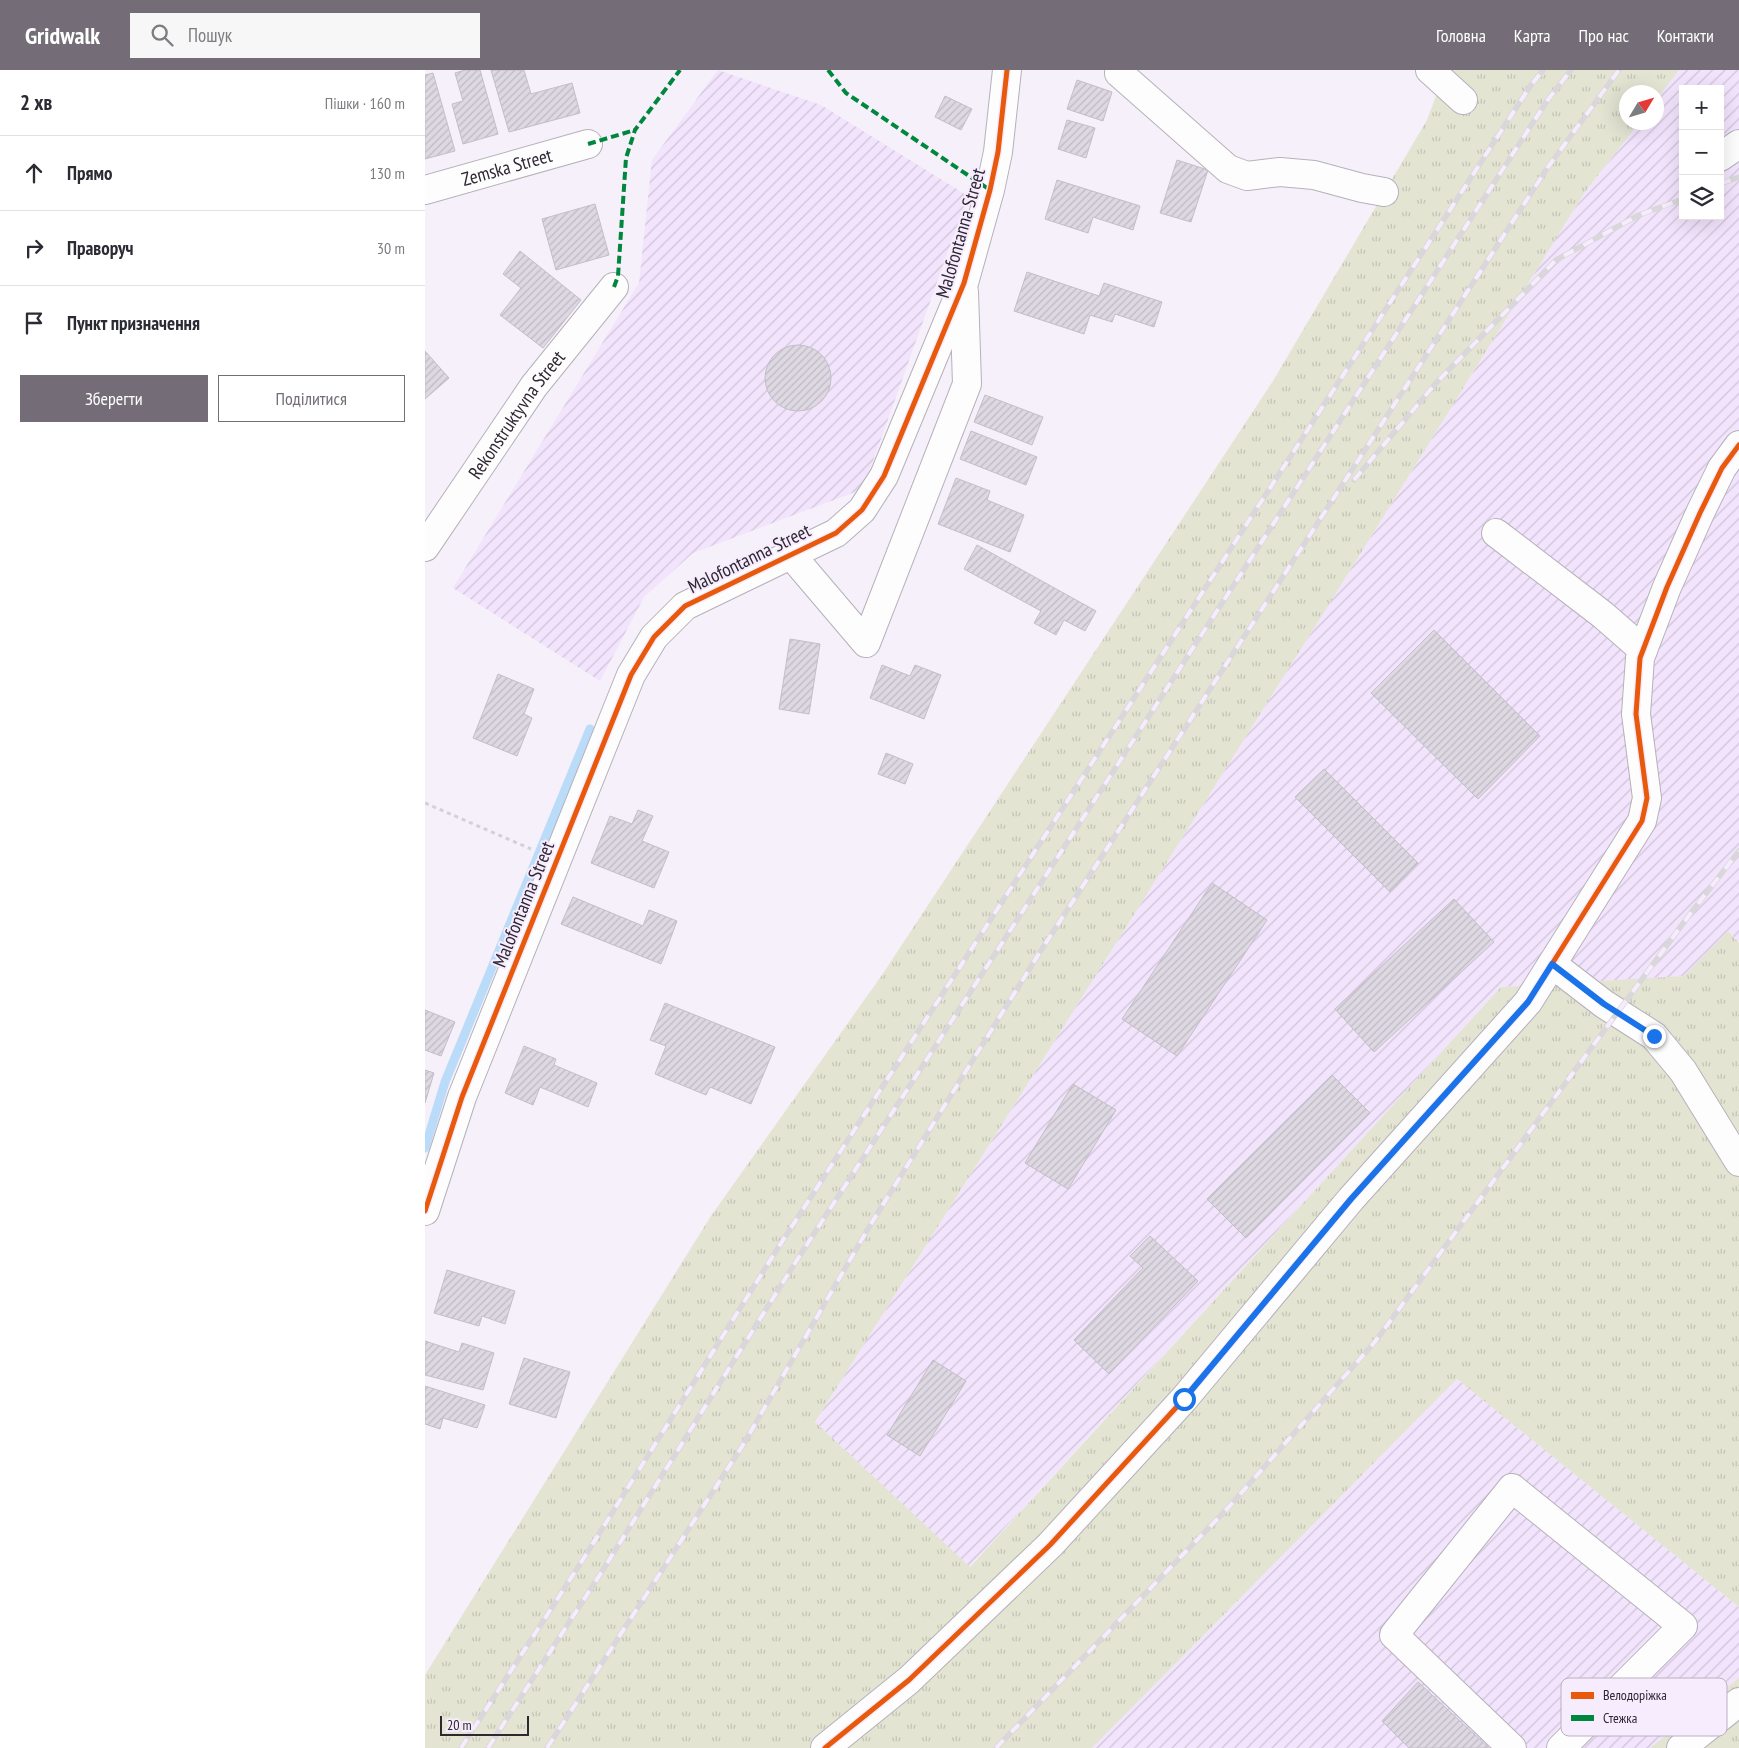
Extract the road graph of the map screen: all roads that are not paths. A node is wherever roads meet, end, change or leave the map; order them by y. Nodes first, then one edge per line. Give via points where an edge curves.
1 (1007, 70) edge
2 (1430, 70) edge
3 (1114, 71) edge
4 (1463, 100) dead end
5 (588, 144) dead end
6 (1739, 144) edge
7 (1724, 154) edge
8 (425, 190) edge
9 (1384, 192) dead end
10 (964, 283) junction
11 (614, 287) dead end
12 (1739, 445) edge
13 (1496, 532) dead end
14 (425, 547) edge
15 (793, 556) junction
16 (1643, 650) junction
17 (1552, 964) junction
18 (1739, 1162) edge
19 (425, 1211) edge
20 (1631, 1678) edge
21 (1739, 1702) edge
22 (1727, 1712) edge
23 (1573, 1736) edge
24 (1696, 1736) edge
25 (825, 1748) edge
26 (1512, 1748) edge
27 (1561, 1748) edge
28 (1681, 1748) edge

1 - 10 street, Malofontanna Street via 990,190
2 - 4 street
3 - 9 street via 1228,169 1247,176 1280,172 1314,175
5 - 8 street, Zemska Street
6 - 7 street
10 - 15 street, Malofontanna Street via 884,476 862,510 836,533
10 - 15 street via 967,384 866,643
11 - 14 street, Rekonstruktyvna Street via 534,386
12 - 16 street via 1722,468 1700,513
13 - 16 street
15 - 19 street, Malofontanna Street via 685,606 654,637 631,675 462,1097
16 - 17 street via 1636,714 1647,798 1642,822
17 - 18 street via 1604,1004 1654,1036 1683,1071
17 - 25 street via 1528,1002 1351,1199 1184,1399 1057,1538 909,1680
20 - 26 street via 1683,1626 1512,1488 1394,1635
21 - 22 street
23 - 27 street
24 - 28 street

